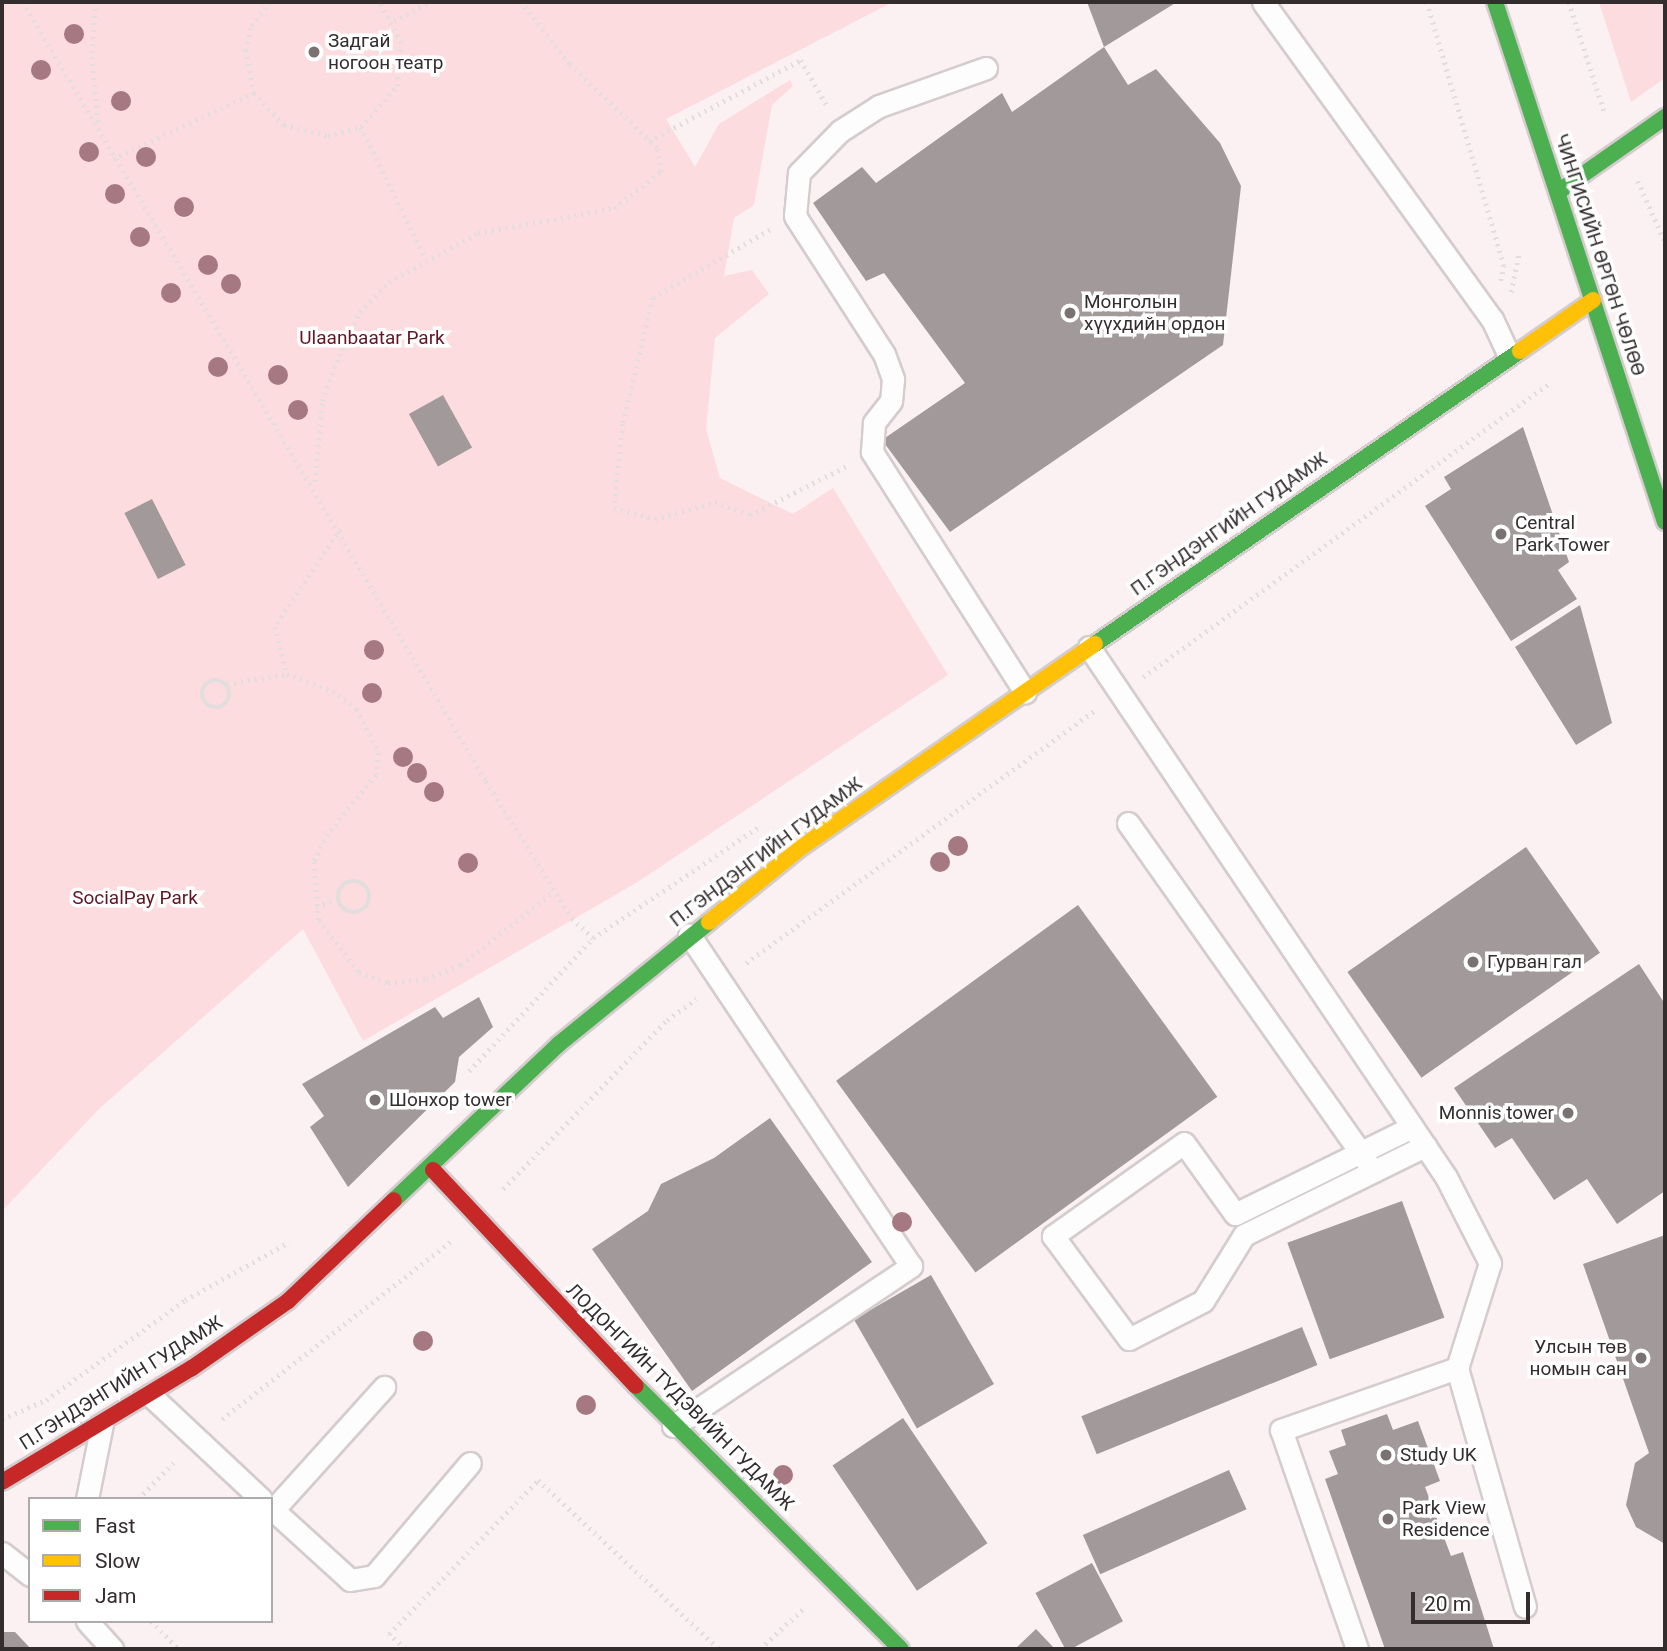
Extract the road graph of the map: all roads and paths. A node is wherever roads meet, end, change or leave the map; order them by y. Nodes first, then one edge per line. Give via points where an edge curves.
1 (23, 2) edge
2 (96, 2) edge
3 (270, 2) edge
4 (379, 2) edge
5 (429, 2) edge
6 (521, 2) edge
7 (1263, 2) edge
8 (1427, 2) edge
9 (1495, 2) edge
10 (394, 21) junction
11 (986, 68) dead end
12 (254, 93) junction
13 (1665, 117) edge
14 (99, 127) junction
15 (361, 127) junction
16 (840, 131) junction
17 (649, 141) junction
18 (113, 159) junction
19 (1558, 192) junction
20 (794, 216) junction
21 (425, 257) junction
22 (1593, 300) junction
23 (1492, 319) junction
24 (1508, 354) junction
25 (1551, 382) dead end
26 (872, 452) junction
27 (315, 483) junction
28 (1665, 522) edge
29 (341, 529) junction
30 (1089, 648) junction
31 (287, 674) junction
32 (227, 684) junction
33 (1025, 692) junction
34 (1120, 693) junction
35 (1128, 823) dead end
36 (554, 891) junction
37 (337, 900) junction
38 (316, 906) junction
39 (689, 935) junction
40 (593, 938) dead end
41 (720, 982) junction
42 (1412, 1127) junction
43 (1425, 1146) junction
44 (1360, 1152) junction
45 (433, 1170) junction
46 (1374, 1171) junction
47 (476, 1216) junction
48 (1457, 1368) junction
49 (384, 1387) dead end
50 (150, 1395) junction
51 (102, 1424) junction
52 (673, 1426) junction
53 (197, 1439) junction
54 (470, 1463) dead end
55 (2, 1482) edge
56 (87, 1497) edge
57 (140, 1497) edge
58 (258, 1497) edge
59 (273, 1501) edge
60 (273, 1511) edge
61 (2, 1553) edge
62 (28, 1573) edge
63 (832, 1579) junction
64 (1525, 1607) dead end
65 (89, 1623) edge
66 (153, 1623) edge
67 (112, 1649) edge
68 (179, 1649) edge
69 (405, 1649) edge
70 (719, 1649) edge
71 (760, 1649) edge
72 (901, 1649) edge
73 (1357, 1649) edge

1 - 14 path
2 - 14 path via 92,57
3 - 12 path via 251,28 246,50
4 - 10 path
5 - 10 path
6 - 17 path via 569,64
7 - 23 lane
8 - 23 path via 1504,265
9 - 19 main road, ЧИНГИСИЙН ӨРГӨН ЧӨЛӨӨ
10 - 15 path via 401,43 397,86
11 - 16 lane via 879,106
12 - 15 path via 267,112 305,134
12 - 18 path
13 - 19 main road
14 - 18 path
15 - 21 path
16 - 17 path via 801,60
16 - 20 lane via 799,173
17 - 21 path via 662,155 661,172 614,208 492,229
18 - 27 path
19 - 22 main road, ЧИНГИСИЙН ӨРГӨН ЧӨЛӨӨ
20 - 26 lane via 884,354 893,379 891,401 874,424
20 - 26 path via 653,298 623,424 614,508 655,519 715,502 750,515
21 - 27 path via 360,312 322,401
22 - 24 main road, П.ГЭНДЭНГИЙН ГУДАМЖ
22 - 28 main road, ЧИНГИСИЙН ӨРГӨН ЧӨЛӨӨ
23 - 24 lane
24 - 30 main road, П.ГЭНДЭНГИЙН ГУДАМЖ
25 - 34 path
26 - 33 lane
27 - 29 path
29 - 31 path via 275,627
29 - 36 path
30 - 33 main road, П.ГЭНДЭНГИЙН ГУДАМЖ
30 - 34 lane
31 - 32 path
31 - 38 path via 332,691 357,709 379,753 376,775 328,834 314,862
32 - 32 path via 219,679 203,688 206,706 215,709 230,701
33 - 39 main road, П.ГЭНДЭНГИЙН ГУДАМЖ
34 - 41 path
34 - 42 lane
35 - 44 lane
36 - 38 path via 461,965 426,979 388,983 351,964
36 - 40 path
37 - 37 path via 357,914 370,894 351,881
37 - 38 path
39 - 41 lane
39 - 45 main road, П.ГЭНДЭНГИЙН ГУДАМЖ via 559,1044
41 - 47 path via 667,1020
41 - 52 lane via 911,1266
42 - 43 lane
42 - 44 lane
43 - 46 lane
43 - 48 lane via 1490,1263
44 - 46 lane
44 - 46 lane via 1235,1214 1184,1143 1053,1236 1129,1339 1202,1301 1244,1235
45 - 47 main road, ЛОДОНГИЙН ТҮДЭВИЙН ГУДАМЖ
45 - 50 main road, П.ГЭНДЭНГИЙН ГУДАМЖ via 288,1301
47 - 52 main road, ЛОДОНГИЙН ТҮДЭВИЙН ГУДАМЖ
47 - 53 path via 439,1253
48 - 64 lane
48 - 73 lane via 1281,1430
49 - 59 lane
50 - 51 main road, П.ГЭНДЭНГИЙН ГУДАМЖ
50 - 53 lane
51 - 55 main road, П.ГЭНДЭНГИЙН ГУДАМЖ
51 - 56 lane
52 - 63 main road, ЛОДОНГИЙН ТҮДЭВИЙН ГУДАМЖ
53 - 57 path
53 - 58 lane
54 - 60 lane via 373,1576 350,1580
61 - 62 lane
63 - 71 path
63 - 72 main road, ЛОДОНГИЙН ТҮДЭВИЙН ГУДАМЖ
65 - 67 lane
66 - 68 path
69 - 70 path via 389,1634 538,1480

